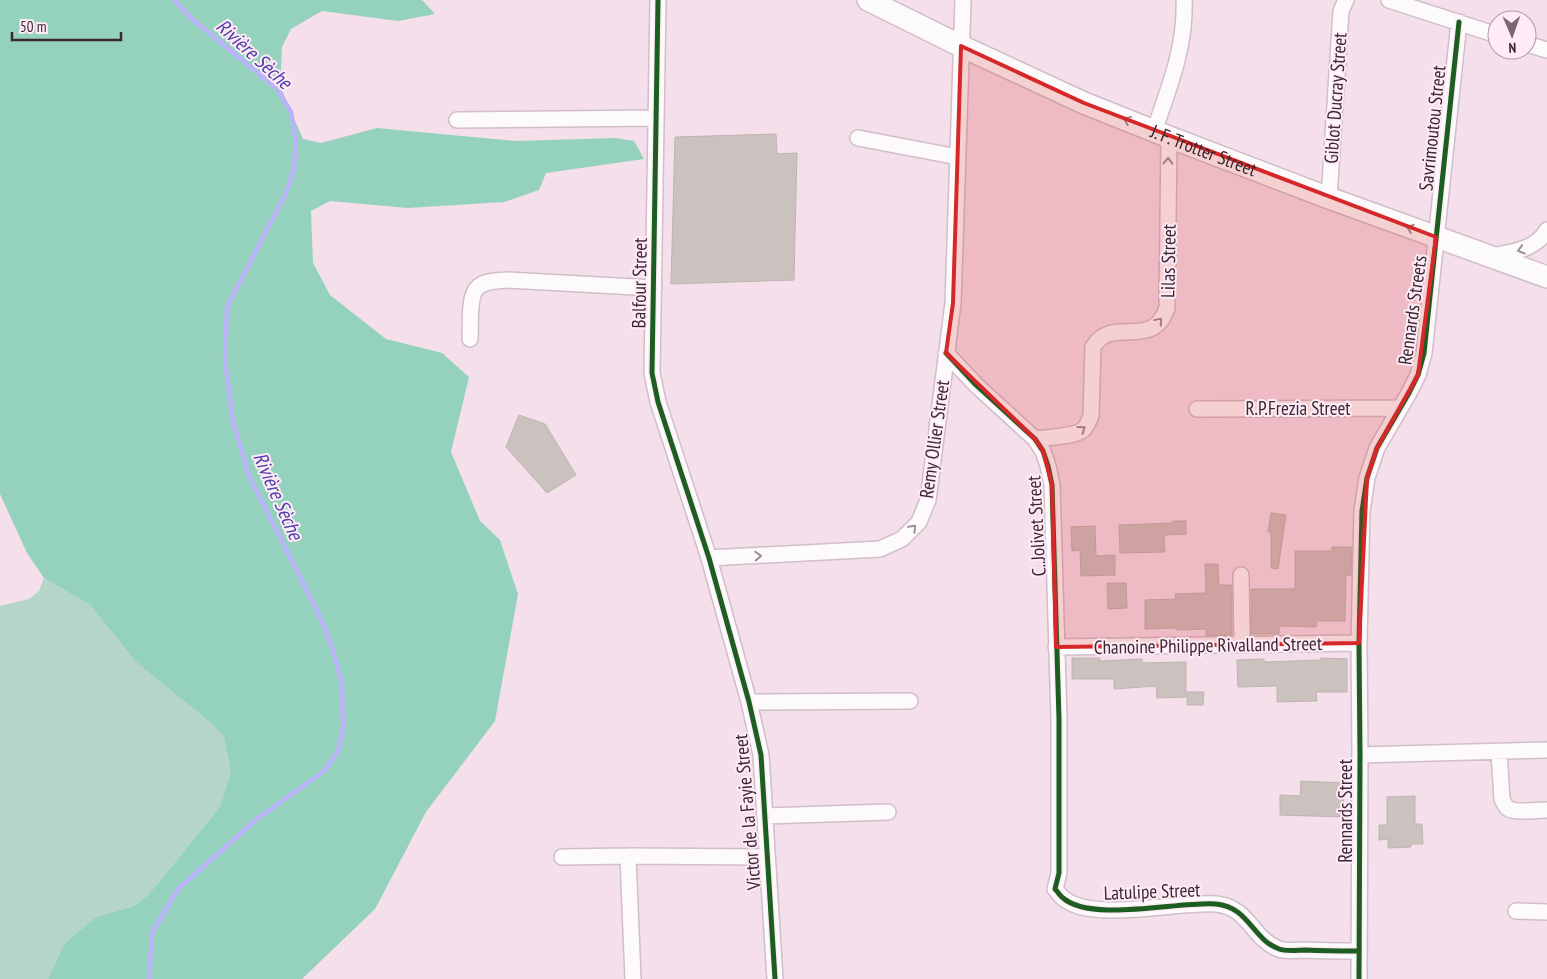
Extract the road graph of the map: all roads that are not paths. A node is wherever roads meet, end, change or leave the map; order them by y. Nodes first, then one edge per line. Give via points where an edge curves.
1 (658, 0) edge
2 (868, 0) edge
3 (963, 0) edge
4 (1184, 0) edge
5 (1346, 0) edge
6 (1389, 0) edge
7 (1459, 22) junction
8 (1487, 31) edge
9 (962, 46) junction
10 (656, 118) junction
11 (457, 120) dead end
12 (1161, 134) junction
13 (858, 138) dead end
14 (958, 156) junction
15 (1329, 198) junction
16 (1547, 230) edge
17 (1436, 237) junction
18 (1489, 256) junction
19 (1547, 272) edge
20 (1547, 277) edge
21 (654, 288) junction
22 (470, 339) dead end
23 (946, 353) junction
24 (1400, 408) junction
25 (1197, 409) dead end
26 (1035, 439) junction
27 (709, 558) junction
28 (1241, 575) dead end
29 (1359, 644) junction
30 (1242, 645) junction
31 (1056, 647) junction
32 (910, 700) dead end
33 (749, 702) junction
34 (1547, 750) edge
35 (1499, 752) junction
36 (1360, 755) junction
37 (1547, 810) edge
38 (888, 812) dead end
39 (765, 816) junction
40 (628, 856) junction
41 (562, 857) dead end
42 (768, 857) junction
43 (1056, 889) joint
44 (1516, 912) dead end
45 (1547, 912) edge
46 (1359, 951) junction
47 (633, 979) edge
48 (776, 979) edge
49 (1359, 979) edge

1 - 10 street, Balfour Street
2 - 9 street, J. F. Trotter Street
3 - 9 street, Remy Ollier Street
4 - 12 street via 1185,17
5 - 15 street, Giblot Ducray Street via 1341,11
6 - 7 street
7 - 8 street
7 - 17 street, Savrimoutou Street
12 -> 9 street, J. F. Trotter Street
9 - 14 street, Remy Ollier Street
10 - 11 street
10 - 21 street, Balfour Street
12 - 15 street, J. F. Trotter Street
26 -> 12 street, Lilas Street via 1074,434 1088,424 1093,347 1098,339 1113,332 1148,330 1164,318 1167,308
13 - 14 street
14 - 23 street, Remy Ollier Street via 953,302
17 -> 15 street, J. F. Trotter Street
16 -> 18 street via 1528,248
17 - 18 street, J. F. Trotter Street
17 - 24 street, Rennards Streets via 1424,353 1418,375
18 - 20 street, J. F. Trotter Street
19 - 20 street
21 - 22 street via 507,280 489,282 476,288 472,300
21 - 27 street, Balfour Street via 652,373 658,402
23 - 26 street, C..Jolivet Street
27 -> 23 street, Remy Ollier Street via 880,549 902,539 919,522 928,500
24 - 25 street, R.P.Frezia Street
24 - 29 street, Rennards Streets via 1377,448 1367,478 1362,511
26 - 31 street, C..Jolivet Street via 1043,451 1052,485
27 - 33 street, Victor de la Fayie Street
28 - 30 street
29 - 30 street, Chanoine Philippe Rivalland Street
29 - 36 street, Rennards Street
30 - 31 street, Chanoine Philippe Rivalland Street
31 - 43 street, C..Jolivet Street via 1059,873
32 - 33 street
33 - 39 street, Victor de la Fayie Street via 760,755
34 - 35 street
35 - 36 street
35 - 37 street via 1505,805 1517,810
36 - 46 street, Rennards Street
38 - 39 street
39 - 42 street, Victor de la Fayie Street
40 - 41 street
40 - 42 street
40 - 47 street
42 - 48 street, Victor de la Fayie Street
43 - 46 street, Latulipe Street via 1063,898 1078,906 1101,910 1230,906 1268,943 1280,949
44 - 45 street
46 - 49 street, Rennards Street

